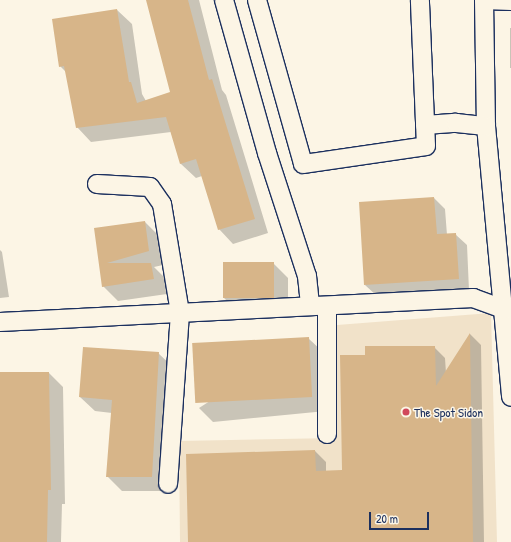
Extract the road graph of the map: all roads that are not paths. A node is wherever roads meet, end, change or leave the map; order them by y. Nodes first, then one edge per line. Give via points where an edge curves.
1 (224, 0) edge
2 (257, 0) edge
3 (420, 0) edge
4 (484, 0) edge
5 (511, 1) edge
6 (425, 125) junction
7 (486, 126) junction
8 (97, 184) dead end
9 (319, 305) junction
10 (508, 308) edge
11 (180, 313) junction
12 (0, 322) edge
13 (511, 397) edge
14 (327, 434) dead end
15 (168, 484) dead end

1 - 9 street via 267,153
2 - 6 street via 303,164 426,146
3 - 6 street
4 - 5 street
4 - 7 street
6 - 7 street via 456,123
7 - 10 street
8 - 11 street via 150,187 157,194 164,215
9 - 10 street via 473,298
9 - 11 street
9 - 14 street
10 - 13 street
11 - 12 street
11 - 15 street

